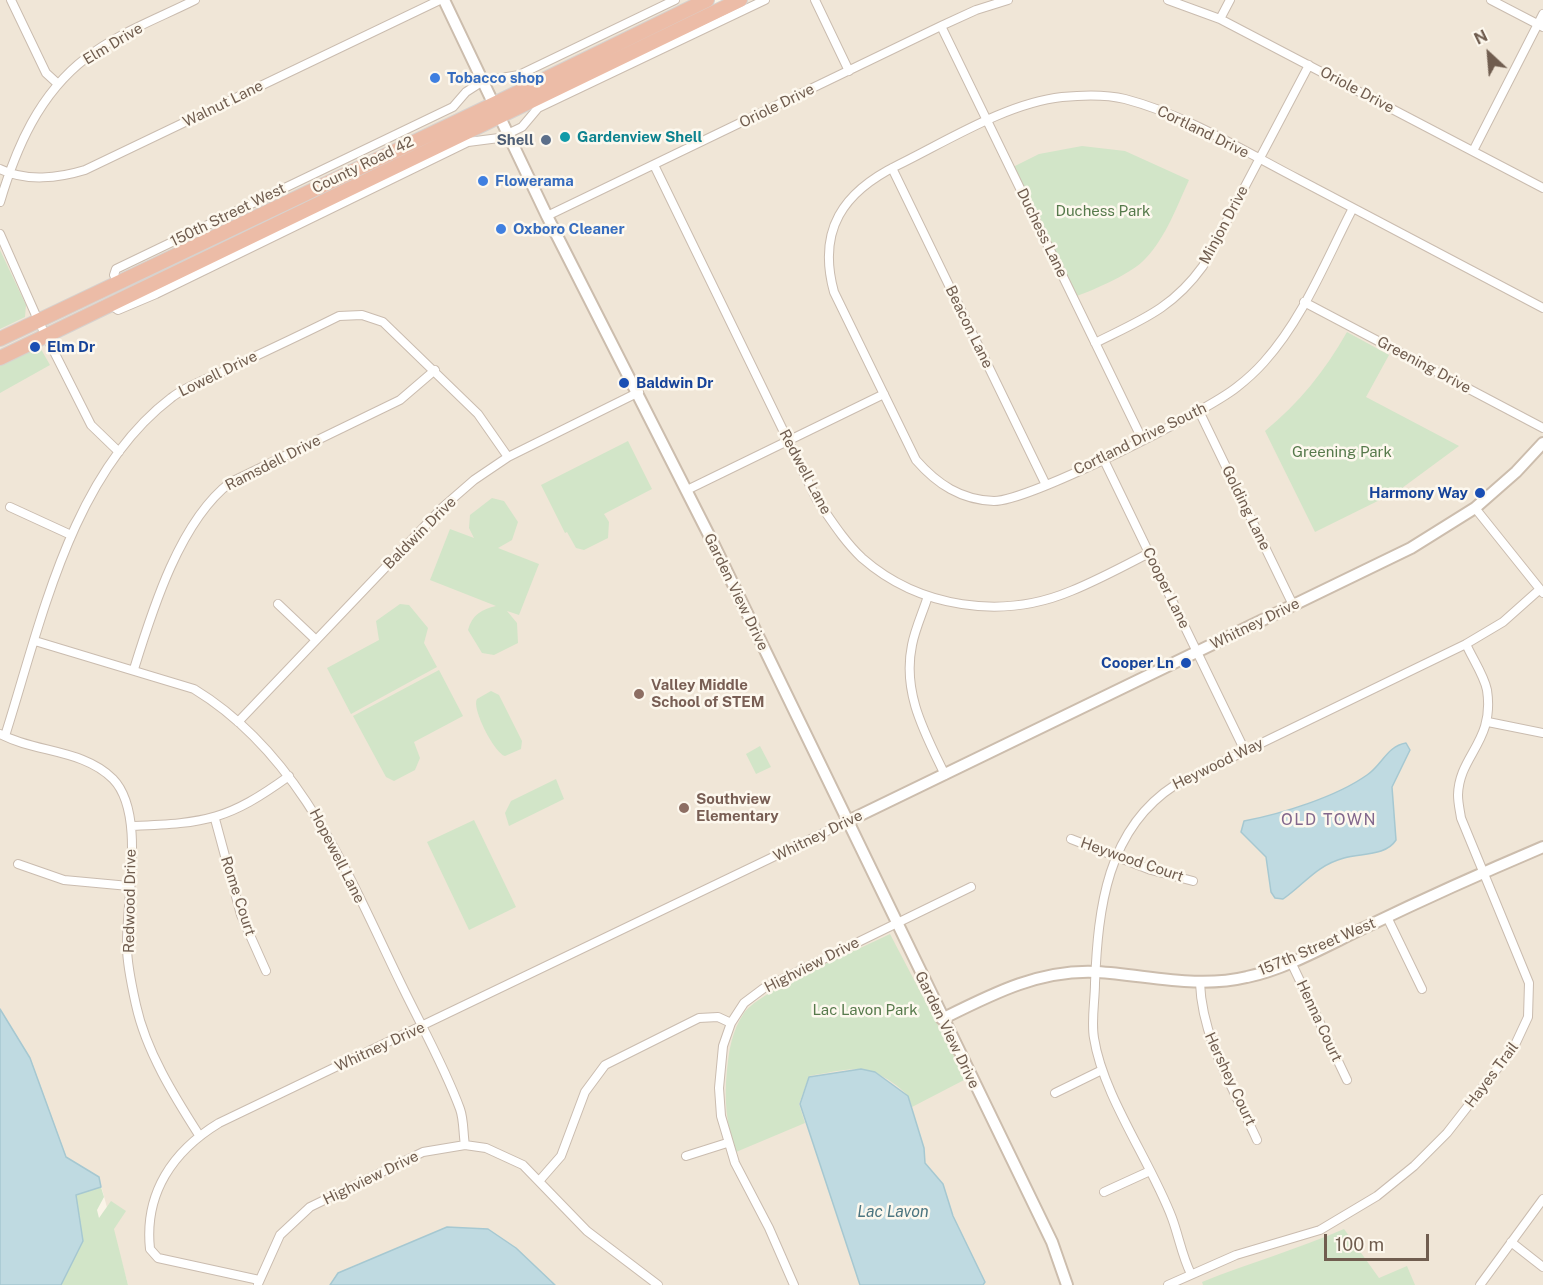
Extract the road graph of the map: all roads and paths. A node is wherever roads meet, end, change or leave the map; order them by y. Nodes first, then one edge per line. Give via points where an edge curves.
1 (11, 0) edge
2 (195, 0) edge
3 (442, 0) edge
4 (675, 0) edge
5 (707, 0) edge
6 (740, 0) edge
7 (765, 0) edge
8 (815, 0) edge
9 (1008, 0) edge
10 (1168, 0) edge
11 (1230, 0) edge
12 (1491, 0) edge
13 (1543, 14) edge
14 (1220, 19) junction
15 (941, 26) junction
16 (1540, 26) edge
17 (1309, 65) junction
18 (849, 71) junction
19 (483, 81) junction
20 (58, 84) junction
21 (498, 111) junction
22 (988, 121) junction
23 (509, 133) junction
24 (1473, 151) junction
25 (1259, 159) junction
26 (654, 165) junction
27 (892, 168) junction
28 (0, 169) edge
29 (9, 173) junction
30 (1543, 188) edge
31 (0, 202) edge
32 (1353, 208) junction
33 (548, 216) junction
34 (0, 234) edge
35 (118, 282) junction
36 (1304, 302) junction
37 (111, 305) junction
38 (1543, 308) edge
39 (38, 320) junction
40 (46, 336) junction
41 (0, 339) edge
42 (1095, 343) junction
43 (0, 358) edge
44 (435, 370) junction
45 (639, 392) junction
46 (884, 394) junction
47 (1199, 411) junction
48 (1543, 428) edge
49 (1142, 439) junction
50 (788, 441) junction
51 (1543, 443) edge
52 (119, 452) junction
53 (508, 457) junction
54 (1103, 458) junction
55 (1046, 485) junction
56 (687, 490) junction
57 (10, 507) dead end
58 (1475, 508) junction
59 (71, 535) junction
60 (1149, 554) junction
61 (1541, 592) edge
62 (928, 596) junction
63 (278, 604) dead end
64 (1293, 605) junction
65 (316, 640) junction
66 (35, 641) junction
67 (1466, 644) junction
68 (1197, 652) junction
69 (134, 669) junction
70 (238, 722) junction
71 (1488, 722) junction
72 (1543, 733) edge
73 (2, 735) edge
74 (1245, 751) junction
75 (945, 775) junction
76 (289, 776) junction
77 (215, 819) junction
78 (846, 822) junction
79 (133, 826) junction
80 (1071, 839) dead end
81 (1543, 847) edge
82 (1116, 856) junction
83 (18, 864) dead end
84 (1484, 872) junction
85 (1193, 881) dead end
86 (129, 886) junction
87 (971, 887) dead end
88 (1388, 917) junction
89 (896, 924) junction
90 (1291, 962) junction
91 (266, 971) dead end
92 (1096, 972) junction
93 (1200, 983) junction
94 (1422, 989) dead end
95 (942, 1019) junction
96 (731, 1023) junction
97 (422, 1028) junction
98 (1102, 1070) junction
99 (1347, 1080) dead end
100 (1055, 1093) dead end
101 (199, 1135) junction
102 (1257, 1140) dead end
103 (727, 1143) junction
104 (465, 1145) junction
105 (686, 1156) dead end
106 (1150, 1171) junction
107 (540, 1180) junction
108 (1104, 1192) dead end
109 (1543, 1199) edge
110 (1511, 1242) junction
111 (1543, 1267) edge
112 (1191, 1274) junction
113 (258, 1283) edge
114 (658, 1285) edge
115 (794, 1285) edge
116 (1066, 1285) edge
117 (1168, 1285) edge
118 (1479, 1285) edge

1 - 20 street via 46,73
2 - 20 street, Elm Drive via 115,39 85,58
3 - 19 street, Garden View Drive
3 - 29 street, Walnut Lane via 85,170 47,178
4 - 19 street, 150th Street West via 519,75
5 - 21 highway, County Road 42
6 - 21 highway, County Road 42
7 - 23 street via 538,108 522,127
8 - 18 street
9 - 15 street, Oriole Drive
10 - 14 street, Oriole Drive
11 - 14 street
12 - 16 street
13 - 16 street
14 - 17 street, Oriole Drive
15 - 18 street, Oriole Drive
15 - 22 street, Duchess Lane
16 - 24 street
17 - 24 street, Oriole Drive
17 - 25 street, Minjon Drive
18 - 26 street, Oriole Drive
19 - 21 street, Garden View Drive
19 - 35 street, 150th Street West via 453,107 116,269
20 - 29 street, Elm Drive via 31,122
21 - 23 street, Garden View Drive
21 - 35 highway, County Road 42
21 - 37 highway, County Road 42
22 - 25 street, Cortland Drive via 1028,104 1059,98 1122,98 1169,112
22 - 27 street, Cortland Drive
22 - 42 street, Duchess Lane
23 - 33 street, Garden View Drive
23 - 37 street via 468,142 118,310
24 - 30 street, Oriole Drive
25 - 32 street, Cortland Drive
25 - 42 street, Minjon Drive via 1187,289 1158,312
26 - 33 street, Oriole Drive
26 - 50 street, Redwell Lane
27 - 46 street, Cortland Drive via 846,201 833,225 828,254 834,292
27 - 55 street, Beacon Lane
28 - 29 street, Walnut Lane
29 - 31 street, Elm Drive
32 - 36 street, Cortland Drive South
32 - 38 street, Cortland Drive
33 - 45 street, Garden View Drive
34 - 39 street
35 - 39 highway, County Road 42
36 - 47 street, Cortland Drive South via 1286,334 1263,362 1237,387
36 - 48 street, Greening Drive
37 - 40 highway, County Road 42
39 - 40 street
39 - 41 highway, County Road 42
40 - 43 highway, County Road 42
40 - 52 street via 91,425
42 - 49 street, Duchess Lane
44 - 52 street, Lowell Drive via 383,322 362,315 339,316 173,396 143,420
44 - 53 street, Lowell Drive via 478,414
44 - 69 street, Ramsdell Drive via 400,400 219,490 168,572
45 - 53 street, Baldwin Drive
45 - 56 street, Garden View Drive
46 - 50 street
46 - 55 street, Cortland Drive South via 916,460 948,489 996,501 1020,497
47 - 49 street, Cortland Drive South
47 - 64 street, Golding Lane
49 - 54 street, Cortland Drive South
50 - 56 street
50 - 62 street, Redwell Lane via 817,500 845,541 885,575
51 - 58 street, Whitney Drive
52 - 59 street, Lowell Drive
53 - 65 street, Baldwin Drive via 443,507
54 - 55 street, Cortland Drive South
54 - 60 street, Cooper Lane
56 - 78 street, Garden View Drive
57 - 59 street
58 - 61 street
58 - 64 street, Whitney Drive via 1412,548
59 - 66 street, Lowell Drive
60 - 62 street, Redwell Lane via 1070,592 1031,603 979,607
60 - 68 street, Cooper Lane
61 - 67 street, Heywood Way via 1503,622
62 - 75 street via 912,646 910,685 918,718
63 - 65 street
64 - 68 street, Whitney Drive
65 - 70 street, Baldwin Drive
66 - 69 street, Hopewell Lane
66 - 73 street, Lowell Drive
67 - 71 street, Hayes Trail via 1487,689
67 - 74 street, Heywood Way
68 - 74 street, Cooper Lane
68 - 75 street, Whitney Drive
69 - 70 street, Hopewell Lane via 194,689
70 - 76 street, Hopewell Lane
71 - 72 street
71 - 84 street, Hayes Trail via 1462,773 1458,795 1461,818
73 - 79 street, Redwood Drive via 84,760 102,770 124,794
74 - 82 street, Heywood Way via 1158,796 1135,820
75 - 78 street, Whitney Drive
76 - 77 street via 253,803
76 - 97 street, Hopewell Lane via 331,838
77 - 79 street
77 - 91 street, Rome Court via 241,915
78 - 89 street, Garden View Drive
78 - 97 street, Whitney Drive
79 - 86 street, Redwood Drive
80 - 82 street, Heywood Court
81 - 84 street, 157th Street West
82 - 85 street, Heywood Court
82 - 92 street, Heywood Way via 1100,914
83 - 86 street via 63,880
84 - 88 street, 157th Street West
84 - 112 street, Hayes Trail via 1529,983 1528,1017 1514,1047 1448,1133 1377,1196 1320,1230 1236,1255
86 - 101 street, Redwood Drive via 127,949 137,1007 175,1097
87 - 89 street, Highview Drive
88 - 90 street, 157th Street West
88 - 94 street
89 - 95 street, Garden View Drive
89 - 96 street, Highview Drive via 764,988 744,1003
90 - 93 street, 157th Street West via 1247,977
90 - 99 street, Henna Court
92 - 93 street, 157th Street West
92 - 95 street, 157th Street West via 1024,981
92 - 98 street, Heywood Way via 1094,1037
93 - 102 street, Hershey Court via 1206,1031
95 - 116 street, Garden View Drive via 1052,1242
96 - 103 street, Highview Drive via 723,1046 720,1088
96 - 107 street via 718,1017 699,1018 605,1065 585,1092 561,1156
97 - 101 street, Whitney Drive
97 - 104 street, Hopewell Lane via 461,1111
98 - 100 street
98 - 106 street, Heywood Way
101 - 113 street, Whitney Drive via 160,1181 152,1203 150,1249 158,1258
103 - 105 street
103 - 115 street, Highview Drive
104 - 107 street, Highview Drive via 506,1155
104 - 113 street, Highview Drive via 423,1152 310,1207 280,1234
106 - 108 street
106 - 112 street, Heywood Way via 1172,1218
107 - 114 street, Highview Drive via 587,1231
109 - 110 street
110 - 111 street
110 - 118 street
112 - 117 street, Hayes Trail

